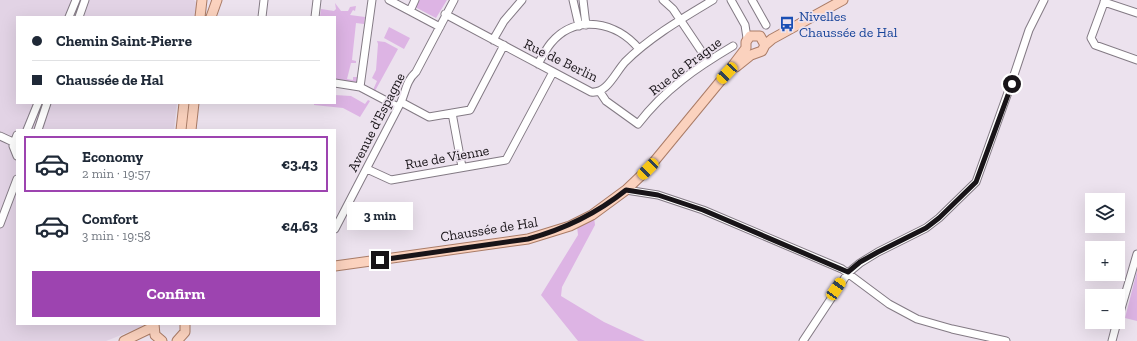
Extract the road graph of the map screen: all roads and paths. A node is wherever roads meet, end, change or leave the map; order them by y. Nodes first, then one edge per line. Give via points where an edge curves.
1 (76, 0) edge
2 (85, 0) edge
3 (202, 0) edge
4 (217, 0) edge
5 (264, 0) edge
6 (317, 0) edge
7 (372, 0) edge
8 (389, 0) edge
9 (415, 0) edge
10 (454, 0) edge
11 (522, 0) edge
12 (573, 0) edge
13 (583, 0) edge
14 (663, 0) edge
15 (713, 0) edge
16 (731, 0) edge
17 (752, 0) edge
18 (843, 0) edge
19 (1044, 0) edge
20 (1104, 1) edge
21 (410, 11) junction
22 (1137, 13) edge
23 (445, 14) junction
24 (69, 16) edge
25 (79, 16) edge
26 (200, 16) edge
27 (211, 16) edge
28 (262, 16) edge
29 (315, 16) edge
30 (680, 20) junction
31 (583, 25) junction
32 (745, 25) junction
33 (766, 25) dead end
34 (795, 25) junction
35 (440, 26) junction
36 (758, 35) junction
37 (493, 40) junction
38 (746, 43) junction
39 (504, 45) junction
40 (765, 45) junction
41 (733, 46) dead end
42 (639, 49) junction
43 (756, 54) junction
44 (1137, 60) edge
45 (708, 61) junction
46 (538, 64) junction
47 (553, 72) junction
48 (727, 73) junction
49 (336, 83) edge
50 (360, 87) junction
51 (600, 92) junction
52 (38, 104) edge
53 (47, 104) edge
54 (184, 104) edge
55 (194, 104) edge
56 (399, 104) junction
57 (452, 113) junction
58 (27, 129) edge
59 (38, 129) edge
60 (181, 129) edge
61 (190, 129) edge
62 (0, 136) edge
63 (15, 139) edge
64 (16, 154) edge
65 (462, 167) junction
66 (367, 168) junction
67 (16, 182) edge
68 (626, 190) junction
69 (0, 224) edge
70 (336, 228) edge
71 (1137, 254) edge
72 (336, 266) edge
73 (848, 272) junction
74 (1125, 295) edge
75 (154, 325) edge
76 (187, 325) edge
77 (1115, 329) edge
78 (159, 339) edge
79 (124, 341) edge
80 (140, 341) edge
81 (177, 341) edge
82 (803, 341) edge
83 (1006, 341) edge
84 (1112, 341) edge

1 - 24 street
2 - 25 street
3 - 26 main road
4 - 27 main road
5 - 28 street
6 - 29 street
7 - 50 street
8 - 21 street
9 - 21 street
10 - 23 street, Avenue d'Espagne
11 - 37 street via 507,16
12 - 31 street
13 - 31 street
14 - 30 street
15 - 30 street, Rue de Berlin
16 - 32 street
17 - 33 street
18 - 34 main road, Chaussée de Hal
19 - 73 street via 1029,30 976,182 926,228 860,262
20 - 22 street
20 - 44 street via 1092,41 1095,45
21 - 35 street
23 - 35 street, Avenue d'Espagne
23 - 37 street, Rue de Berlin
30 - 42 street, Rue de Berlin
30 - 45 street
31 - 42 street via 600,25 615,29 629,38
31 - 46 street via 561,34 552,42
32 - 36 street
32 - 38 street
34 - 36 main road, Chaussée de Hal
34 - 40 main road, Chaussée de Hal
35 - 56 street, Avenue d'Espagne via 406,86 406,92
36 - 38 main road, Chaussée de Hal
36 - 40 main road
37 - 39 street, Rue de Berlin
38 - 43 main road via 749,52
38 - 48 main road, Chaussée de Hal
39 - 46 street, Rue de Berlin
39 - 57 street via 470,110
40 - 43 main road, Chaussée de Hal via 762,51
41 - 45 street, Rue de Prague
42 - 51 street, Rue de Berlin
43 - 48 main road, Chaussée de Hal
45 - 51 street, Rue de Prague via 662,96 638,124 606,101
46 - 47 street, Rue de Berlin
47 - 51 street, Rue de Berlin via 591,92
47 - 65 street, Rue de Vienne via 506,160
48 - 68 main road, Chaussée de Hal via 648,169
49 - 50 street
50 - 56 street
52 - 58 street
53 - 59 street
54 - 60 main road
55 - 61 main road
56 - 57 street via 429,117
56 - 66 street, Avenue d'Espagne
57 - 65 street
62 - 63 street
63 - 64 street
65 - 66 street, Rue de Vienne via 391,180
66 - 70 street, Avenue d'Espagne
67 - 69 street
68 - 72 main road, Chaussée de Hal via 592,215 570,226 528,239
68 - 73 street via 658,195 703,210
71 - 74 street
73 - 82 street
73 - 83 street via 889,304 917,319 952,330
75 - 78 main road
75 - 79 main road
76 - 81 main road via 182,338
77 - 84 street
78 - 80 main road

